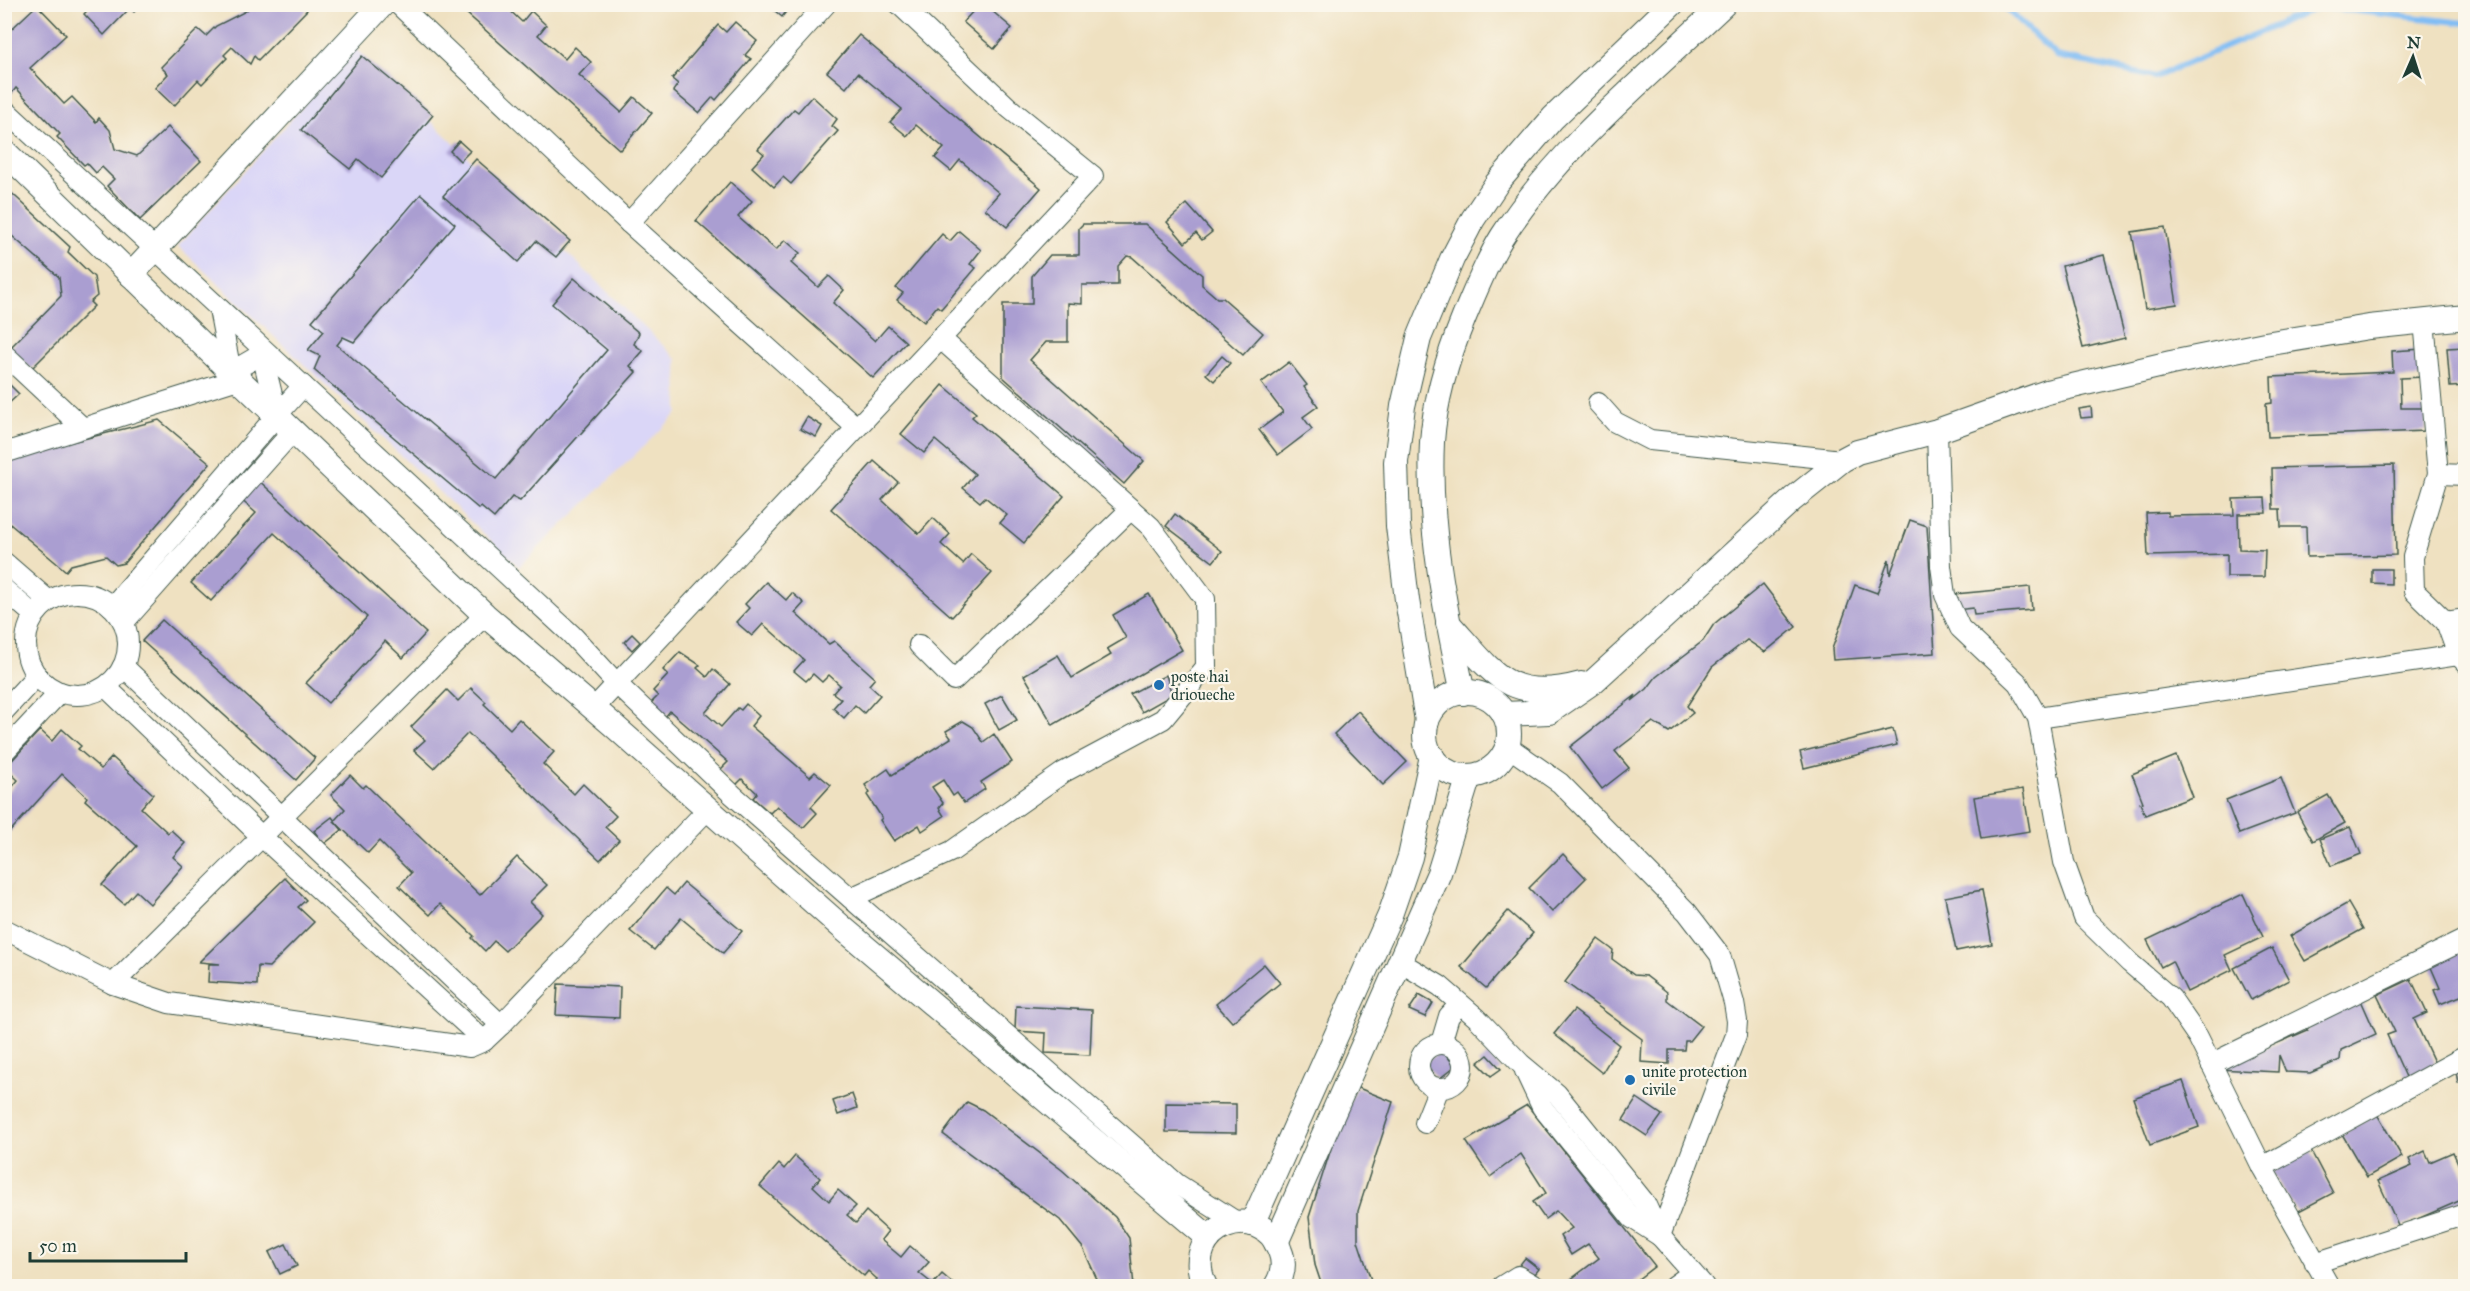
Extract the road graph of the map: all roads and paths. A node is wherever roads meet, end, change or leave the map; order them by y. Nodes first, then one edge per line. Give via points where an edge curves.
1 (383, 4) edge
2 (399, 4) edge
3 (825, 4) edge
4 (899, 4) edge
5 (1672, 4) edge
6 (1724, 4) edge
7 (4, 109) edge
8 (4, 151) edge
9 (629, 223) junction
10 (154, 250) junction
11 (131, 274) junction
12 (219, 309) junction
13 (2466, 317) edge
14 (2424, 321) junction
15 (940, 338) junction
16 (4, 354) edge
17 (234, 375) junction
18 (303, 386) junction
19 (1598, 403) dead end
20 (285, 423) junction
21 (856, 427) junction
22 (83, 428) junction
23 (1926, 434) junction
24 (4, 453) edge
25 (1842, 460) junction
26 (2439, 474) junction
27 (2466, 476) edge
28 (1131, 508) junction
29 (4, 561) edge
30 (4, 589) edge
31 (49, 602) junction
32 (34, 615) junction
33 (118, 615) junction
34 (484, 615) junction
35 (2466, 619) edge
36 (2446, 622) junction
37 (1448, 623) junction
38 (919, 645) dead end
39 (2462, 659) edge
40 (123, 666) junction
41 (37, 675) junction
42 (1594, 681) junction
43 (617, 684) junction
44 (106, 687) junction
45 (60, 693) junction
46 (1463, 693) junction
47 (594, 708) junction
48 (4, 711) edge
49 (1504, 714) junction
50 (2038, 718) junction
51 (1427, 721) junction
52 (1507, 746) junction
53 (4, 752) edge
54 (1432, 756) junction
55 (1469, 776) junction
56 (708, 808) junction
57 (281, 816) junction
58 (261, 836) junction
59 (851, 898) junction
60 (4, 929) edge
61 (2466, 939) edge
62 (1400, 962) junction
63 (112, 984) junction
64 (1460, 1004) junction
65 (501, 1025) junction
66 (484, 1041) junction
67 (1441, 1044) junction
68 (2466, 1056) edge
69 (2211, 1064) junction
70 (1439, 1088) junction
71 (1425, 1123) dead end
72 (2262, 1167) junction
73 (2466, 1214) edge
74 (1245, 1224) junction
75 (1660, 1236) junction
76 (1209, 1238) junction
77 (1276, 1243) junction
78 (2315, 1263) junction
79 (1698, 1280) edge
80 (1276, 1286) edge
81 (1535, 1286) edge
82 (1205, 1287) edge
83 (1502, 1287) edge
84 (1674, 1287) edge
85 (2329, 1287) edge

1 - 10 street
2 - 9 street
3 - 9 street
4 - 15 street via 1009,108 1094,176
5 - 51 street via 1553,118 1497,183 1452,259 1419,338 1405,397 1396,462 1398,526
6 - 37 street via 1580,141 1526,204 1481,278 1452,346 1437,399 1432,442 1436,551
7 - 10 street
8 - 11 street
9 - 21 street
10 - 11 street
10 - 12 street
11 - 17 street
12 - 17 street
12 - 18 street
13 - 14 street
14 - 23 street via 2277,342 2171,363 2047,392
14 - 26 street
15 - 21 street
15 - 28 street
16 - 22 street
17 - 20 street
17 - 20 street via 262,354
17 - 22 street
18 - 20 street
18 - 43 street via 571,634
19 - 25 street via 1615,422 1650,440
20 - 33 street
20 - 34 street
21 - 43 street
22 - 24 street
23 - 25 street via 1874,446
23 - 50 street via 1946,595 1960,628 2018,683
25 - 42 street via 1793,499
26 - 27 street
26 - 36 street via 2413,557 2414,591
28 - 38 street via 954,680
28 - 59 street via 1152,527 1205,599 1206,667 1163,719 1064,772 952,851
29 - 31 street
30 - 32 street
31 - 32 street
31 - 33 street via 75,592 93,595 109,603
32 - 41 street via 27,631 26,649
33 - 40 street via 129,640
34 - 47 street
34 - 57 street
35 - 36 street
36 - 39 street
37 - 42 street via 1490,668 1519,688 1558,691
37 - 46 street
39 - 50 street
40 - 44 street
40 - 57 street
41 - 45 street
41 - 48 street
42 - 49 street via 1549,712
43 - 47 street
43 - 59 street via 733,795
44 - 45 street via 78,696
44 - 58 street
45 - 53 street
46 - 49 street via 1484,696
46 - 51 street via 1444,699
47 - 56 street
49 - 52 street via 1509,727
50 - 69 street via 2064,861 2084,918 2171,998
51 - 54 street via 1425,735
52 - 55 street via 1496,765
52 - 75 street via 1560,783 1687,912 1720,955 1734,1003 1736,1035
54 - 55 street via 1445,770
54 - 74 street via 1410,857 1390,915
55 - 62 street via 1438,873
56 - 65 street
56 - 76 street via 845,930
57 - 58 street
57 - 65 street
58 - 63 street
58 - 66 street
59 - 74 street via 1177,1184
60 - 63 street
61 - 69 street
62 - 64 street via 1440,986
62 - 77 street
63 - 66 street via 169,1003 470,1047
64 - 67 street via 1449,1016
64 - 75 street via 1557,1094 1645,1203
65 - 66 street
67 - 70 street via 1421,1055 1418,1070 1426,1083
67 - 70 street via 1454,1048 1463,1066 1453,1084
68 - 72 street
69 - 72 street
70 - 71 street
72 - 78 street
73 - 78 street
74 - 76 street via 1222,1227
74 - 77 street via 1268,1232
75 - 79 street
76 - 82 street via 1199,1265
77 - 80 street via 1283,1260
78 - 85 street
79 - 84 street
81 - 83 street via 1518,1276

